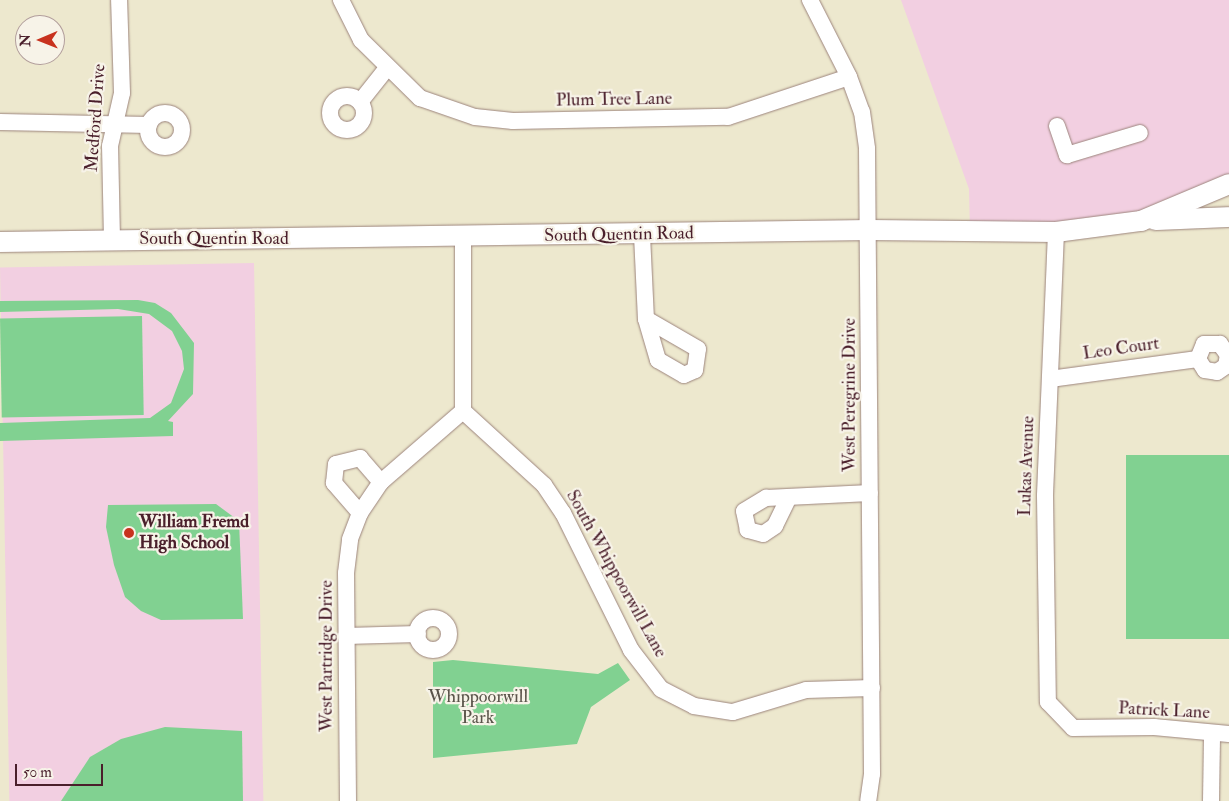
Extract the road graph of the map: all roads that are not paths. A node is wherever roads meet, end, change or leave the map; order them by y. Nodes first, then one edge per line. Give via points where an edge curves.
1 (119, 0) edge
2 (341, 0) edge
3 (810, 0) edge
4 (387, 68) junction
5 (849, 77) junction
6 (360, 102) dead end
7 (0, 122) edge
8 (118, 122) junction
9 (149, 125) dead end
10 (1057, 126) dead end
11 (1140, 133) dead end
12 (1229, 184) edge
13 (1229, 217) edge
14 (1141, 221) junction
15 (870, 230) junction
16 (1056, 232) junction
17 (642, 235) junction
18 (463, 238) junction
19 (112, 240) junction
20 (0, 242) edge
21 (646, 320) dead end
22 (1198, 359) dead end
23 (1050, 379) junction
24 (463, 411) junction
25 (381, 482) junction
26 (870, 494) junction
27 (789, 497) dead end
28 (360, 514) junction
29 (418, 634) dead end
30 (346, 636) junction
31 (872, 688) junction
32 (1048, 702) joint
33 (1212, 734) junction
34 (1229, 734) edge
35 (348, 801) edge
36 (868, 801) edge
37 (1211, 801) edge

1 - 8 street, Medford Drive
2 - 4 street, Plum Tree Lane via 361,40
3 - 5 street, West Peregrine Drive
4 - 5 street, Plum Tree Lane via 420,98 475,117 513,121 728,117
4 - 6 street
5 - 15 street, West Peregrine Drive via 862,112
7 - 8 street
8 - 9 street
8 - 19 street, Medford Drive via 110,146
10 - 11 street via 1067,155
12 - 14 main road, South Quentin Road
13 - 14 main road
14 - 16 main road, South Quentin Road
15 - 16 main road, South Quentin Road
15 - 17 main road, South Quentin Road
15 - 26 street, West Peregrine Drive
16 - 23 street, Lukas Avenue
17 - 18 main road, South Quentin Road
17 - 21 street
18 - 19 main road, South Quentin Road
18 - 24 street
19 - 20 main road, South Quentin Road
22 - 23 street, Leo Court
23 - 32 street, Lukas Avenue via 1045,496
24 - 25 street, West Partridge Drive
24 - 31 street, South Whippoorwill Lane via 544,485 563,513 630,650 661,690 694,706 733,712 806,690
25 - 28 street, West Partridge Drive
25 - 28 street via 360,458 336,464 334,483
26 - 27 street
26 - 31 street, West Peregrine Drive
28 - 30 street, West Partridge Drive via 348,555
29 - 30 street
30 - 35 street, West Partridge Drive
31 - 36 street, West Peregrine Drive
32 - 33 street, Patrick Lane via 1073,728 1154,727
33 - 34 street, Patrick Lane
33 - 37 street

